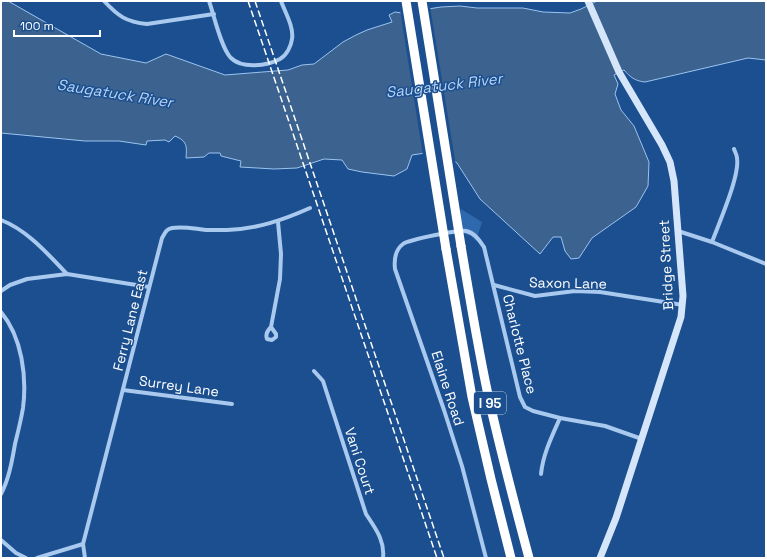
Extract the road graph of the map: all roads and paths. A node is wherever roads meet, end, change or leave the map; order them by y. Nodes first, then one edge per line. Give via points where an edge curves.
1 (104, 1) edge
2 (209, 1) edge
3 (281, 1) edge
4 (406, 1) edge
5 (422, 1) edge
6 (588, 2) edge
7 (214, 14) junction
8 (734, 149) dead end
9 (310, 208) dead end
10 (1, 220) edge
11 (278, 222) junction
12 (677, 231) junction
13 (712, 242) junction
14 (766, 264) edge
15 (67, 274) junction
16 (494, 285) junction
17 (149, 287) junction
18 (1, 291) edge
19 (683, 305) junction
20 (1, 312) edge
21 (272, 327) dead end
22 (314, 371) dead end
23 (123, 390) junction
24 (232, 404) dead end
25 (560, 418) junction
26 (642, 439) junction
27 (541, 474) dead end
28 (1, 494) edge
29 (1, 540) edge
30 (83, 544) junction
31 (26, 558) edge
32 (37, 558) edge
33 (85, 558) edge
34 (383, 558) edge
35 (486, 558) edge
36 (511, 558) edge
37 (529, 558) edge
38 (600, 558) edge

1 - 7 street via 122,19 136,23 147,24
2 - 7 street
3 - 7 street via 292,31 292,43 282,58 262,64 245,64 232,59 225,48
4 - 36 highway, I 95, bridge via 474,404
5 - 37 highway, I 95, bridge via 475,329 506,472
6 - 12 main road, Bridge Street via 619,72 670,162 674,181
8 - 13 street via 737,169
9 - 11 street, Ferry Lane East
10 - 15 street via 14,225
11 - 17 street, Ferry Lane East via 229,230 171,228 162,238
11 - 21 street via 280,279
12 - 13 street
12 - 19 main road, Bridge Street
13 - 14 street
15 - 17 street
15 - 18 street via 27,279
16 - 19 street, Saxon Lane via 534,296 575,291 600,292
16 - 25 street, Charlotte Place via 520,397 525,407
16 - 35 street, Elaine Road via 484,247 475,235 465,230 419,238 403,244 397,251 394,261 462,466
17 - 23 street, Ferry Lane East
19 - 26 main road, Bridge Street
20 - 28 street via 14,333 22,361 24,387 23,408 11,466
22 - 34 street, Vani Court via 323,381 363,506 382,541
23 - 24 street, Surrey Lane
23 - 30 street, Ferry Lane East
25 - 26 street via 604,426
25 - 27 street via 547,446
26 - 38 main road, Bridge Street
29 - 31 street
30 - 32 street
30 - 33 street, Ferry Lane East

